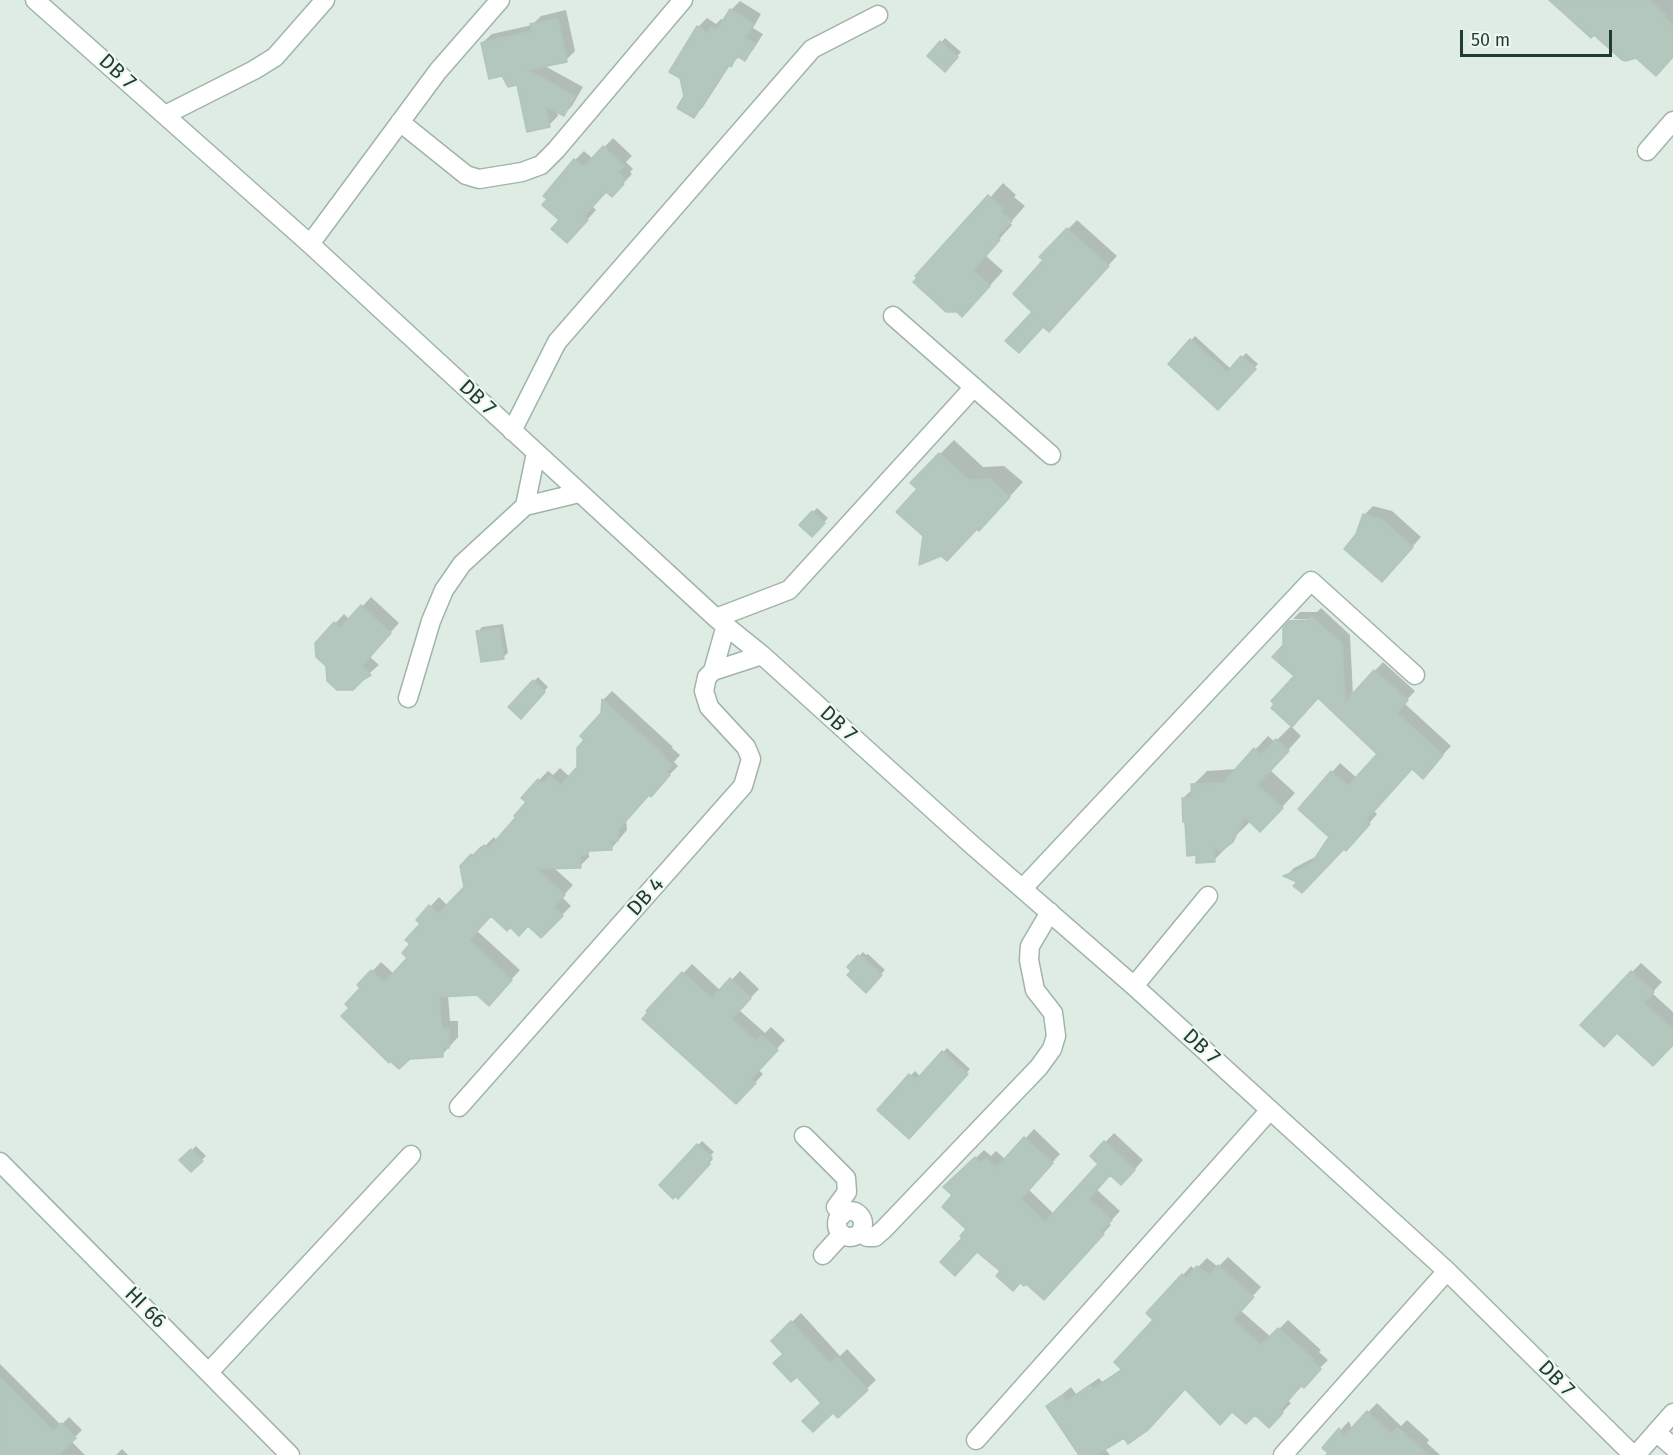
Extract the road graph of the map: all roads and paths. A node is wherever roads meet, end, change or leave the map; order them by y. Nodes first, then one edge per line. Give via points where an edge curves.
1 (35, 0) edge
2 (325, 0) edge
3 (500, 0) edge
4 (683, 0) edge
5 (878, 15) dead end
6 (165, 115) junction
7 (1673, 121) edge
8 (400, 122) junction
9 (1647, 151) dead end
10 (310, 244) junction
11 (893, 316) dead end
12 (974, 387) junction
13 (512, 431) junction
14 (536, 453) junction
15 (1051, 455) dead end
16 (579, 493) junction
17 (525, 506) junction
18 (721, 622) junction
19 (762, 655) junction
20 (713, 671) junction
21 (1415, 675) dead end
22 (408, 698) dead end
23 (1023, 888) junction
24 (1208, 896) dead end
25 (1050, 912) junction
26 (1134, 986) junction
27 (459, 1107) dead end
28 (1270, 1110) junction
29 (804, 1136) dead end
30 (411, 1155) dead end
31 (0, 1162) edge
32 (842, 1215) junction
33 (861, 1232) junction
34 (842, 1234) junction
35 (824, 1255) dead end
36 (1447, 1271) junction
37 (209, 1372) junction
38 (1673, 1413) edge
39 (1656, 1432) junction
40 (976, 1440) dead end
41 (1673, 1447) edge
42 (290, 1455) edge
43 (1283, 1455) edge
44 (1635, 1455) edge

1 - 6 street, DB 7
2 - 6 street via 270,60
3 - 8 street
4 - 8 street via 541,165 479,179 466,175
5 - 13 street via 812,49 557,342
6 - 10 street, DB 7
7 - 9 street
8 - 10 street
10 - 13 street, DB 7
11 - 12 street
12 - 15 street
12 - 18 street via 789,590
13 - 14 street, DB 7
14 - 16 street, DB 7
14 - 17 street
16 - 17 street
16 - 18 street, DB 7
17 - 22 street via 462,564 444,590
18 - 19 street, DB 7
18 - 20 street, DB 4
19 - 20 street
19 - 23 street, DB 7
20 - 27 street, DB 4 via 704,691 709,707 746,747 751,759 743,786
21 - 23 street via 1311,581
23 - 25 street, DB 7
24 - 26 street
25 - 26 street, DB 7
25 - 33 street via 1030,946 1029,960 1035,990 1053,1013 1056,1036 1052,1049 876,1237
26 - 28 street, DB 7
28 - 36 street, DB 7
28 - 40 street
29 - 32 street via 846,1178 847,1192 836,1207
30 - 37 street
31 - 37 street, HI 66
32 - 33 street via 852,1211 860,1215
32 - 34 street via 837,1225
33 - 34 street via 852,1237
34 - 35 street
36 - 43 street
36 - 44 street, DB 7
37 - 42 street, HI 66
38 - 39 street
39 - 41 street
39 - 44 street

